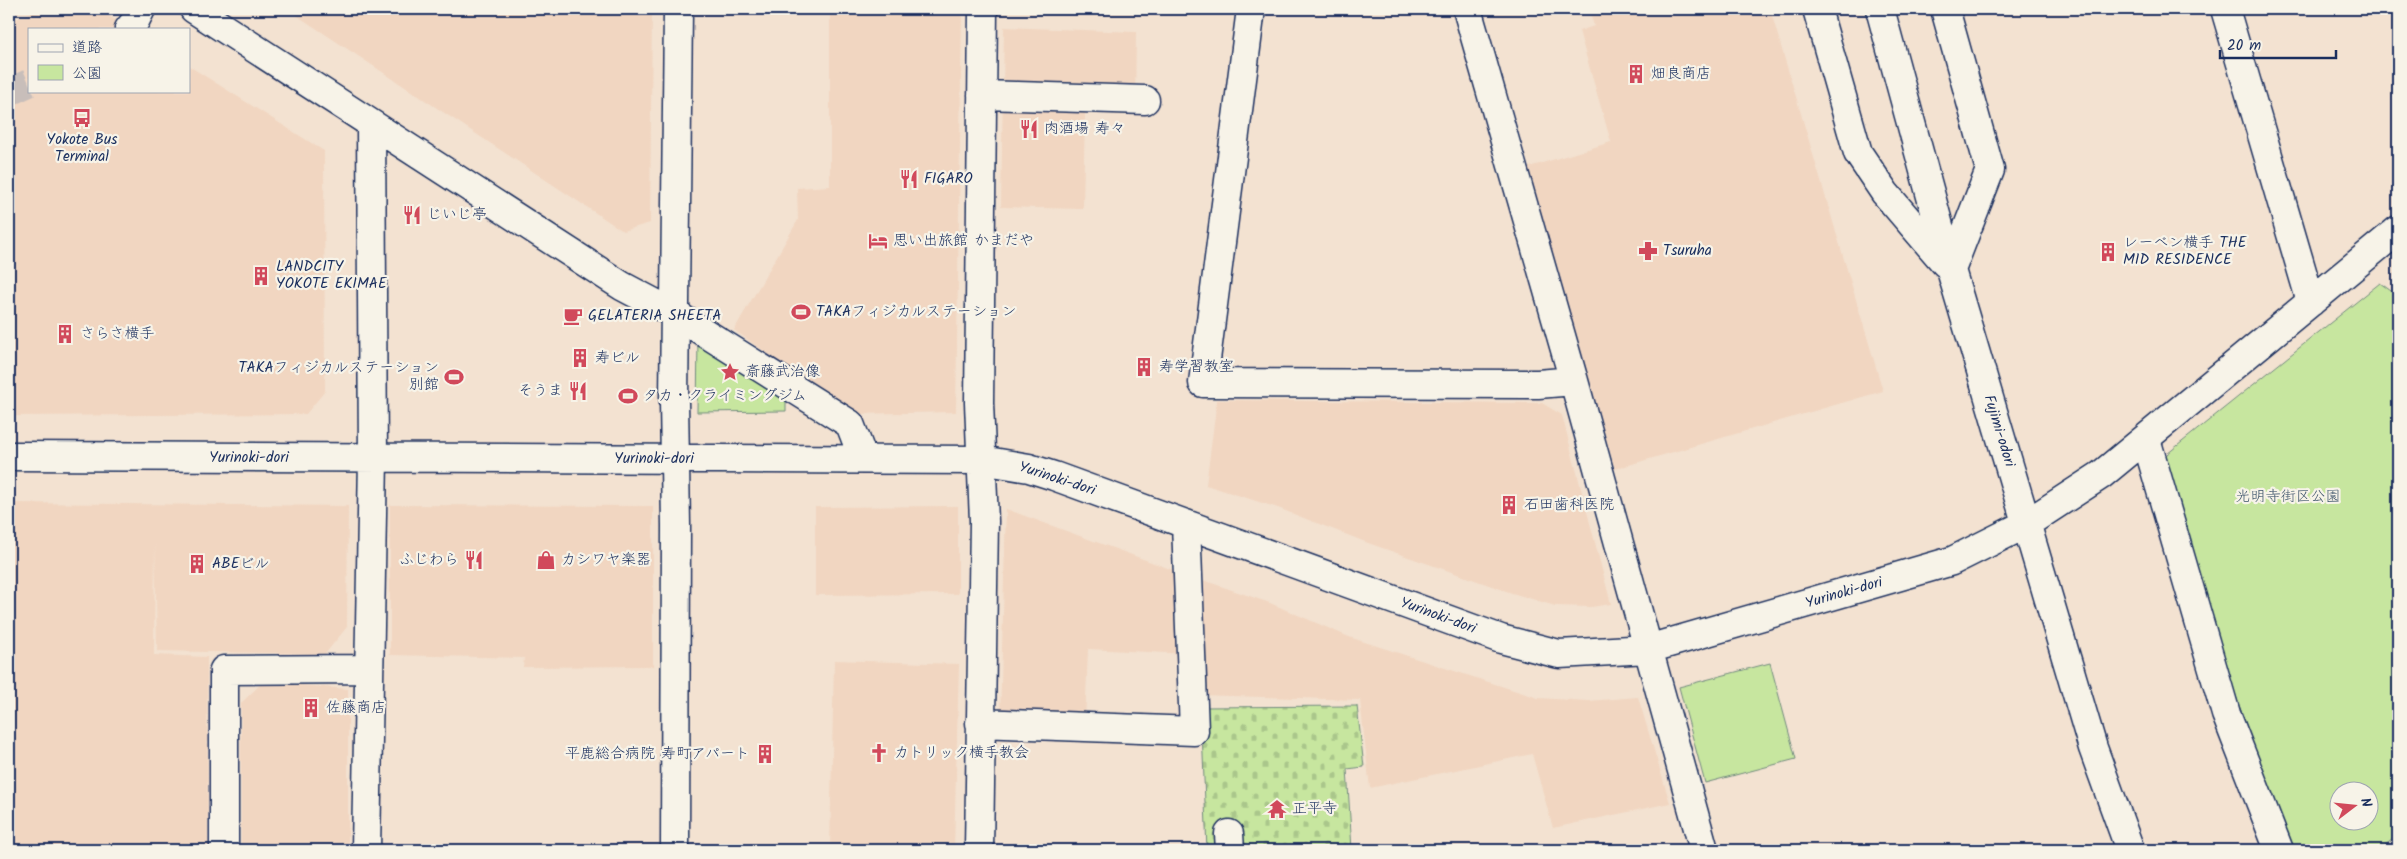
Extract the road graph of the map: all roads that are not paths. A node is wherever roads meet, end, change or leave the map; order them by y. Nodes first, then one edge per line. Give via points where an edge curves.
1 (141, 9) edge
2 (194, 9) edge
3 (678, 9) edge
4 (983, 9) edge
5 (1251, 9) edge
6 (1467, 9) edge
7 (1817, 9) edge
8 (1880, 9) edge
9 (1945, 9) edge
10 (2225, 9) edge
11 (130, 28) edge
12 (982, 95) junction
13 (1145, 100) dead end
14 (371, 124) junction
15 (2398, 230) edge
16 (1951, 270) junction
17 (2311, 302) junction
18 (675, 314) junction
19 (1574, 381) junction
20 (2146, 439) junction
21 (9, 456) edge
22 (373, 458) junction
23 (863, 458) junction
24 (675, 459) junction
25 (981, 460) junction
26 (1186, 524) junction
27 (2026, 524) junction
28 (1648, 649) junction
29 (368, 669) junction
30 (980, 723) junction
31 (224, 850) edge
32 (366, 850) edge
33 (675, 850) edge
34 (979, 850) edge
35 (1704, 850) edge
36 (2130, 850) edge
37 (2279, 850) edge

1 - 11 street
2 - 14 street
3 - 18 street
4 - 12 street
5 - 19 street via 1203,383 1538,384
6 - 19 street
7 - 16 street via 1858,153 1885,193
8 - 16 street, Fujimi-odori
9 - 16 street via 1990,170
10 - 17 street
12 - 13 street
12 - 25 street
14 - 18 street via 622,286
14 - 22 street
15 - 17 street, Yurinoki-dori
16 - 27 street, Fujimi-odori
17 - 20 street, Yurinoki-dori
18 - 23 street via 850,424
18 - 24 street
19 - 28 street
20 - 27 street, Yurinoki-dori via 2101,476
20 - 37 street via 2226,714
21 - 22 street, Yurinoki-dori
22 - 24 street, Yurinoki-dori
22 - 29 street
23 - 24 street, Yurinoki-dori
23 - 25 street, Yurinoki-dori
24 - 33 street
25 - 26 street, Yurinoki-dori via 1054,476
25 - 30 street via 984,521
26 - 28 street, Yurinoki-dori via 1500,639 1559,654
26 - 30 street via 1194,731
27 - 28 street, Yurinoki-dori via 1952,561
27 - 36 street, Fujimi-odori via 2093,748
28 - 35 street
29 - 31 street via 224,670
29 - 32 street
30 - 34 street

